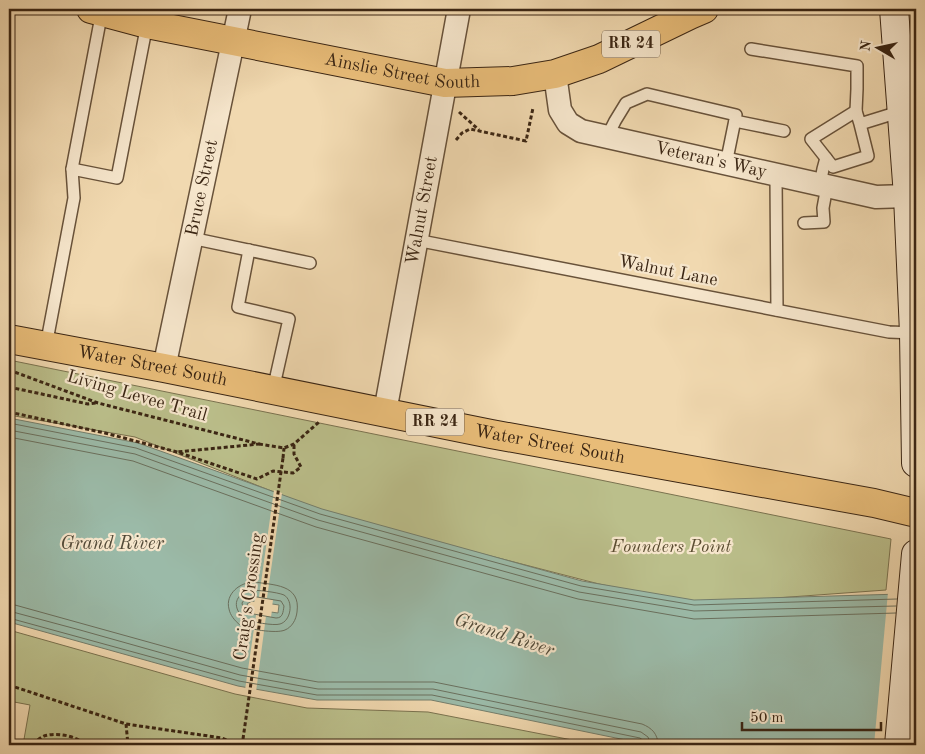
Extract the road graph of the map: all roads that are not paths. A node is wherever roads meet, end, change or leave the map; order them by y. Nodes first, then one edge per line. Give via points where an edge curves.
1 (240, 9) edge
2 (459, 9) edge
3 (704, 9) edge
4 (894, 9) edge
5 (97, 10) edge
6 (147, 24) junction
7 (232, 42) junction
8 (751, 49) dead end
9 (555, 74) junction
10 (445, 83) junction
11 (856, 111) junction
12 (902, 111) junction
13 (735, 121) junction
14 (860, 124) junction
15 (784, 131) dead end
16 (607, 137) junction
17 (826, 158) junction
18 (726, 164) junction
19 (72, 170) junction
20 (776, 175) junction
21 (824, 186) junction
22 (908, 196) junction
23 (804, 223) dead end
24 (192, 238) junction
25 (416, 240) junction
26 (248, 250) junction
27 (310, 263) dead end
28 (777, 310) junction
29 (914, 333) junction
30 (9, 339) edge
31 (46, 346) junction
32 (164, 368) junction
33 (273, 390) junction
34 (385, 412) junction
35 (916, 463) edge
36 (916, 513) edge
37 (916, 554) edge
38 (899, 745) edge

1 - 7 street, Bruce Street
2 - 10 street, Walnut Street
3 - 9 main road, Ainslie Street South / RR 24 via 599,59
4 - 12 main road
5 - 6 main road, Ainslie Street South / RR 24
5 - 19 lane
6 - 7 main road, Ainslie Street South / RR 24
6 - 19 lane via 117,178
7 - 10 main road, Ainslie Street South / RR 24
7 - 24 street, Bruce Street
8 - 11 lane via 856,66
9 - 10 main road, Ainslie Street South / RR 24 via 513,81
9 - 16 street, Veteran's Way via 560,110 568,122 581,132
10 - 25 street, Walnut Street
11 - 14 lane
11 - 17 lane via 811,139
12 - 14 lane
12 - 22 main road
13 - 15 lane
13 - 16 lane via 736,115 647,94 626,104
13 - 18 lane
14 - 17 lane via 868,156 833,167
16 - 18 street, Veteran's Way
17 - 21 lane
18 - 20 street, Veteran's Way
19 - 31 lane via 74,198
20 - 21 street, Veteran's Way
20 - 28 lane
21 - 22 street, Veteran's Way via 876,197
21 - 23 lane via 824,222
22 - 29 main road
24 - 26 lane
24 - 32 street, Bruce Street
25 - 28 lane, Walnut Lane
25 - 34 street, Walnut Street
26 - 27 lane
26 - 33 lane via 238,307 289,318
28 - 29 lane, Walnut Lane via 889,332
29 - 35 main road
30 - 31 main road, Water Street South / RR 24
31 - 32 main road, Water Street South / RR 24
32 - 33 main road, Water Street South / RR 24
33 - 34 main road, Water Street South / RR 24
34 - 36 main road, Water Street South / RR 24 via 874,502
37 - 38 main road

